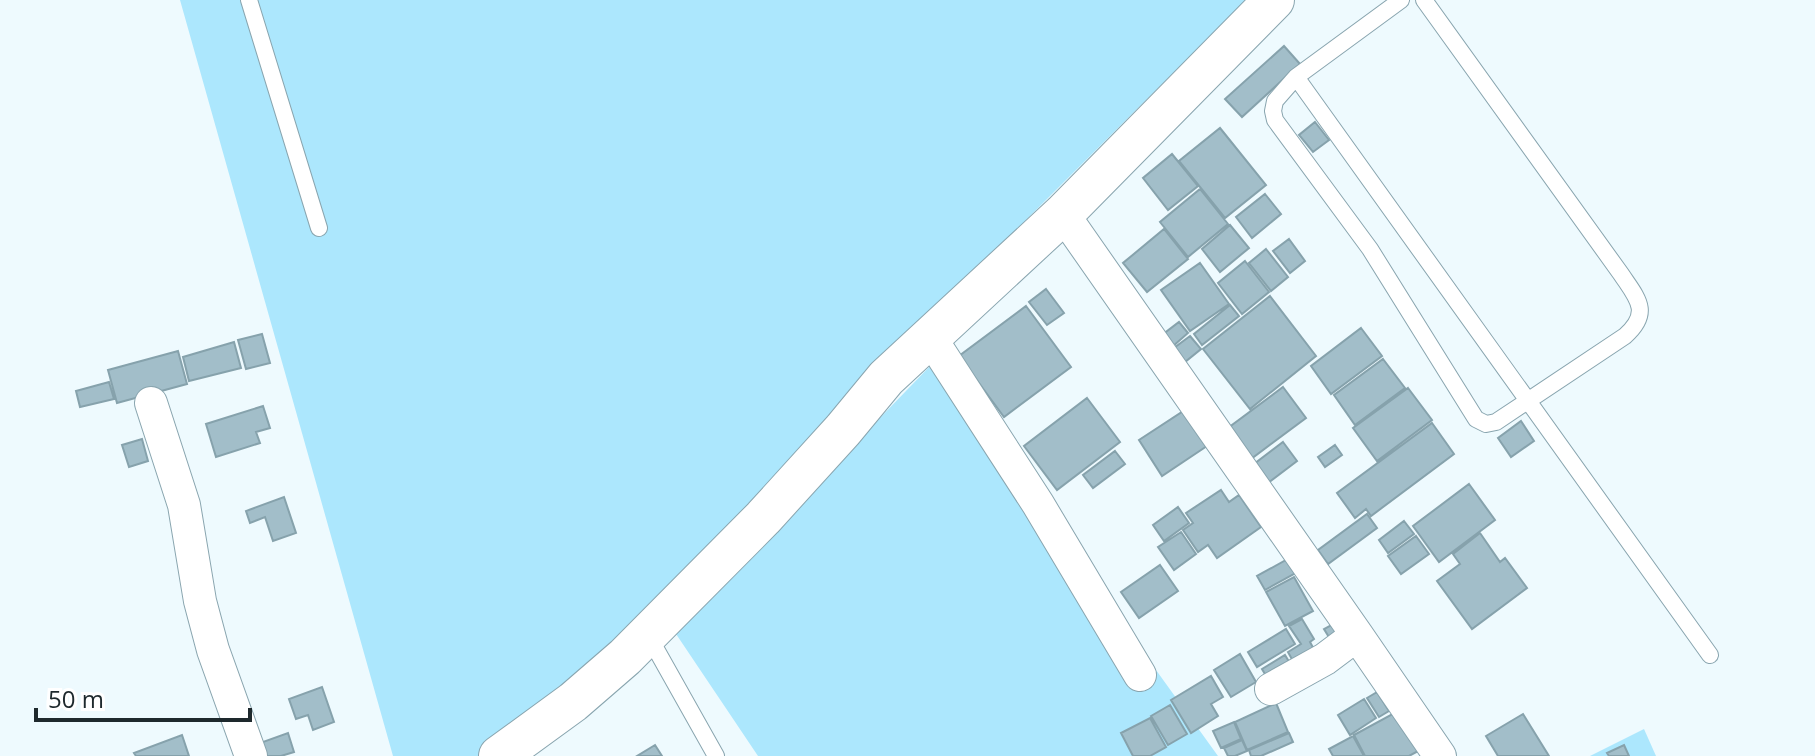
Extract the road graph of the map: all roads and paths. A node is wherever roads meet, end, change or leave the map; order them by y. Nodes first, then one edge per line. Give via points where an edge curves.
1 (249, 0) edge
2 (1274, 0) edge
3 (1401, 0) edge
4 (1424, 0) edge
5 (1296, 77) junction
6 (1063, 214) junction
7 (319, 228) dead end
8 (930, 337) junction
9 (1526, 401) junction
10 (151, 403) dead end
11 (647, 634) junction
12 (1357, 635) junction
13 (1710, 655) dead end
14 (1140, 675) dead end
15 (1271, 689) dead end
16 (251, 756) edge
17 (499, 756) edge
18 (716, 756) edge
19 (1440, 756) edge

1 - 7 lane
2 - 6 street
3 - 5 lane
4 - 9 lane via 1641,310 1637,325 1625,336
5 - 9 lane
5 - 9 lane via 1275,101 1275,120 1370,249 1476,419 1496,422
6 - 8 street
6 - 12 street
8 - 11 street
8 - 14 street
9 - 13 lane
10 - 16 street via 184,505 213,650
11 - 17 street via 573,702
11 - 18 lane
12 - 15 street
12 - 19 street

